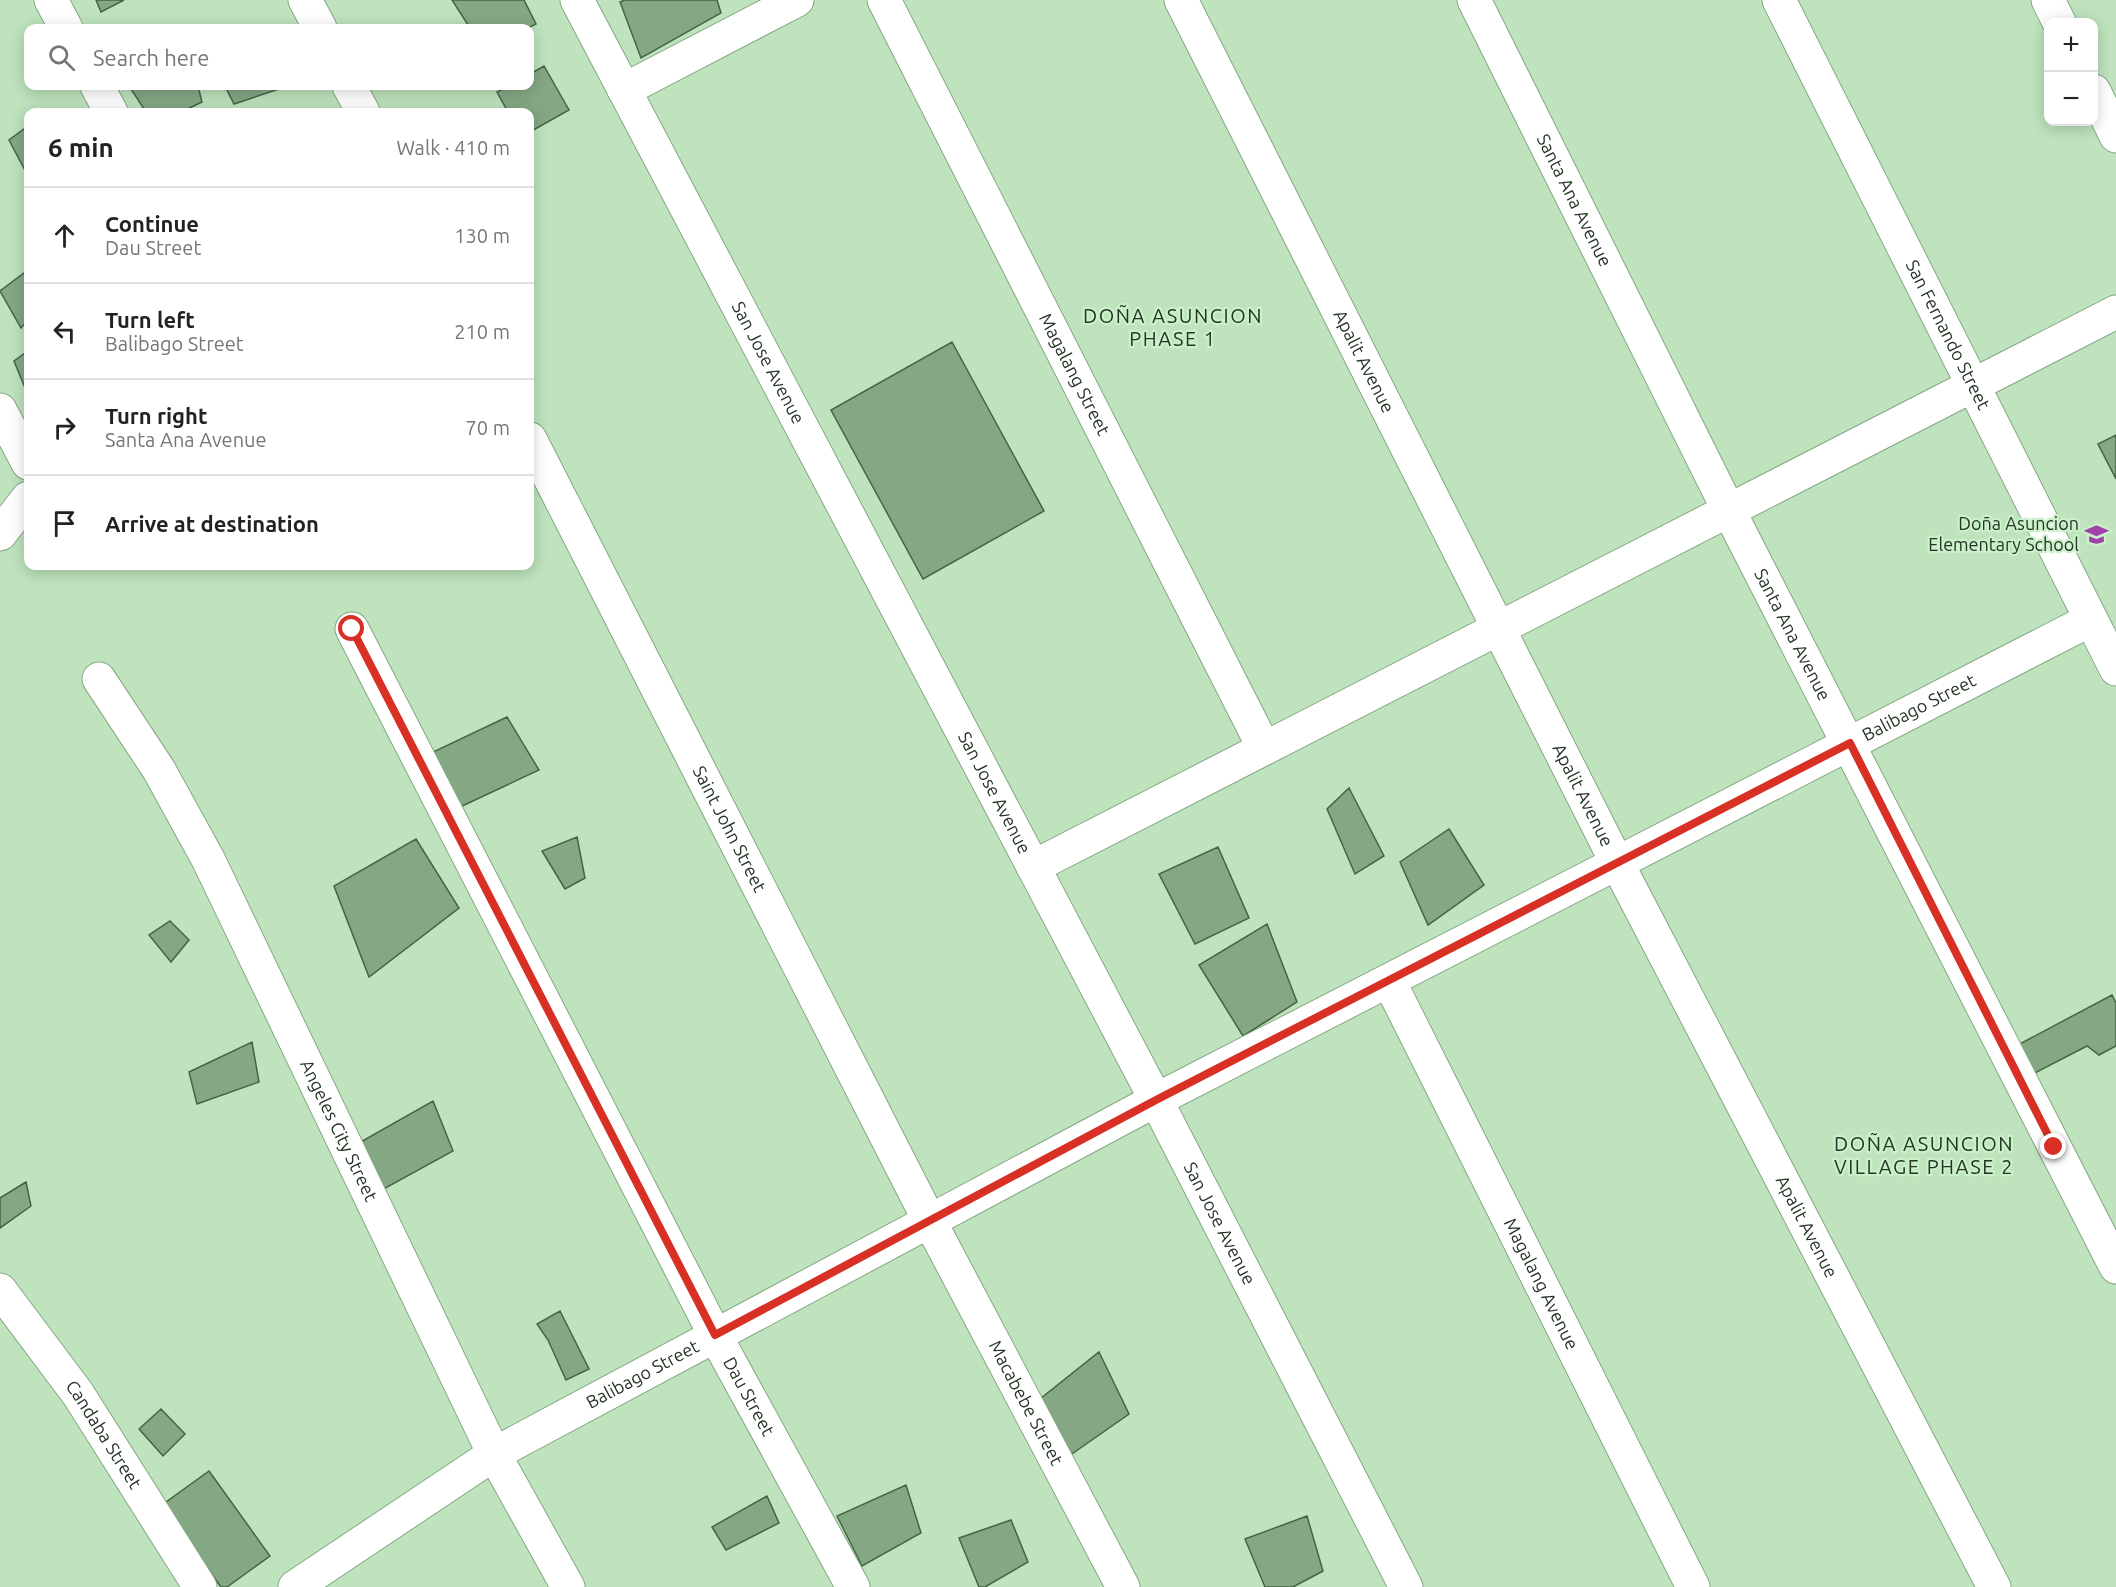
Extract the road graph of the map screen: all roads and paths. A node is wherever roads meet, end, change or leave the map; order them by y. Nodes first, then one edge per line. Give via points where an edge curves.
1 (51, 0) edge
2 (305, 0) edge
3 (577, 0) edge
4 (797, 0) edge
5 (884, 0) edge
6 (1181, 0) edge
7 (1474, 0) edge
8 (1779, 0) edge
9 (2048, 0) edge
10 (2058, 18) edge
11 (64, 24) edge
12 (318, 24) edge
13 (99, 90) edge
14 (351, 90) edge
15 (624, 90) junction
16 (2098, 99) edge
17 (109, 108) edge
18 (361, 108) edge
19 (2116, 136) edge
20 (2116, 312) edge
21 (1973, 386) junction
22 (0, 410) edge
23 (534, 447) edge
24 (24, 455) edge
25 (24, 503) edge
26 (1730, 511) junction
27 (0, 534) edge
28 (2090, 620) junction
29 (352, 629) dead end
30 (1498, 629) junction
31 (2116, 669) edge
32 (99, 679) dead end
33 (1850, 743) junction
34 (1264, 748) junction
35 (1617, 863) junction
36 (1033, 867) junction
37 (1389, 981) junction
38 (1156, 1100) junction
39 (929, 1220) junction
40 (2116, 1267) edge
41 (0, 1290) edge
42 (715, 1335) junction
43 (494, 1454) junction
44 (200, 1587) edge
45 (295, 1587) edge
46 (568, 1587) edge
47 (853, 1587) edge
48 (1123, 1587) edge
49 (1406, 1587) edge
50 (1693, 1587) edge
51 (1994, 1587) edge

1 - 11 street
2 - 12 street
3 - 15 street, San Jose Avenue
4 - 15 street
5 - 34 street, Magalang Street
6 - 30 street, Apalit Avenue
7 - 26 street, Santa Ana Avenue
8 - 21 street, San Fernando Street
9 - 10 street
13 - 17 street
14 - 18 street
15 - 36 street, San Jose Avenue
16 - 19 street
20 - 21 street
21 - 26 street
21 - 28 street, San Fernando Street
22 - 24 street
23 - 39 street, Saint John Street
25 - 27 street
26 - 30 street
26 - 33 street, Santa Ana Avenue
28 - 31 street, San Fernando Street
28 - 33 street, Balibago Street
29 - 42 street, Dau Street
30 - 34 street
30 - 35 street, Apalit Avenue
32 - 43 street, Angeles City Street via 159,770 208,860
33 - 35 street, Balibago Street
33 - 40 street, Santa Ana Avenue
34 - 36 street
35 - 37 street, Balibago Street
35 - 51 street, Apalit Avenue
36 - 38 street, San Jose Avenue
37 - 38 street, Balibago Street
37 - 50 street, Magalang Avenue
38 - 39 street, Balibago Street
38 - 49 street, San Jose Avenue
39 - 42 street, Balibago Street
39 - 48 street, Macabebe Street
41 - 44 street, Candaba Street via 78,1394
42 - 43 street, Balibago Street
42 - 47 street, Dau Street
43 - 45 street, Balibago Street
43 - 46 street, Angeles City Street

